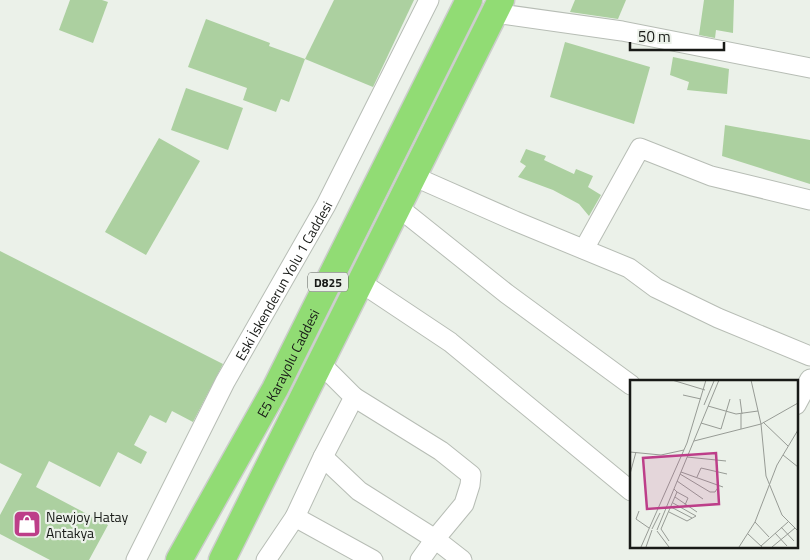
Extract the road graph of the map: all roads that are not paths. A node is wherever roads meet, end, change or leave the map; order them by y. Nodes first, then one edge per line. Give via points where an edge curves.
1 (430, 0) edge
2 (469, 0) edge
3 (497, 7) edge
4 (810, 68) edge
5 (413, 176) junction
6 (810, 200) edge
7 (398, 207) junction
8 (584, 249) junction
9 (360, 282) junction
10 (810, 356) edge
11 (320, 363) junction
12 (810, 379) edge
13 (630, 384) edge
14 (354, 397) junction
15 (798, 401) edge
16 (323, 457) junction
17 (630, 490) edge
18 (295, 517) junction
19 (435, 539) junction
20 (269, 559) edge
21 (136, 560) edge
22 (179, 560) edge
23 (222, 560) edge
24 (373, 560) edge
25 (420, 560) edge
26 (462, 560) edge

1 - 21 street, Eski İskenderun Yolu 1 Caddesi via 326,205 226,382
2 - 22 highway, E5 Karayolu Caddesi / D825 via 275,389
3 - 4 street
3 - 5 highway, E5 Karayolu Caddesi / D825
5 - 7 highway, E5 Karayolu Caddesi / D825
5 - 8 street
6 - 8 street via 711,176 640,148
7 - 9 highway, E5 Karayolu Caddesi / D825
7 - 13 street via 507,294
8 - 10 street via 629,268 656,288 718,318
9 - 11 highway, E5 Karayolu Caddesi / D825
9 - 17 street via 450,342
11 - 14 street
11 - 23 highway, E5 Karayolu Caddesi / D825
12 - 15 street
14 - 16 street
14 - 19 street via 441,451 470,475 464,504
16 - 18 street
16 - 19 street via 359,491
18 - 20 street
18 - 24 street
19 - 25 street
19 - 26 street

